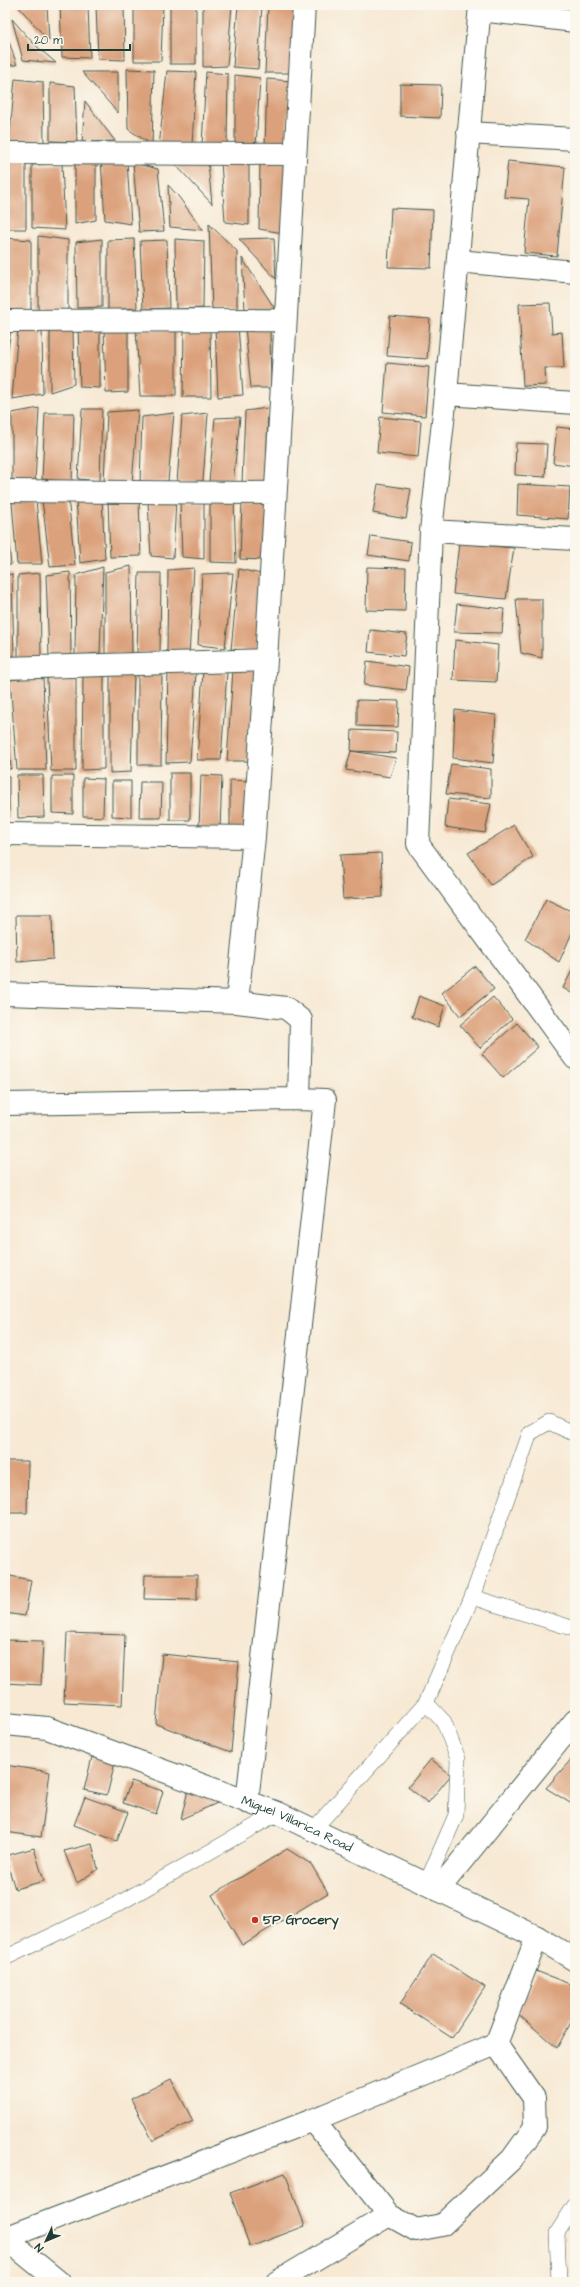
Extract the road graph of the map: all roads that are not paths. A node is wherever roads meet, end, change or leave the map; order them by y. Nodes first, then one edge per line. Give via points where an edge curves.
1 (304, 5) edge
2 (480, 8) edge
3 (575, 21) edge
4 (468, 133) junction
5 (575, 139) edge
6 (5, 153) edge
7 (295, 154) junction
8 (458, 261) junction
9 (575, 272) edge
10 (285, 320) junction
11 (5, 321) edge
12 (446, 394) junction
13 (575, 404) edge
14 (5, 491) edge
15 (275, 493) junction
16 (431, 531) junction
17 (575, 539) edge
18 (266, 660) junction
19 (5, 668) edge
20 (5, 834) edge
21 (254, 837) junction
22 (5, 994) edge
23 (237, 1002) junction
24 (575, 1058) edge
25 (299, 1099) junction
26 (5, 1104) edge
27 (575, 1434) edge
28 (472, 1597) junction
29 (575, 1629) edge
30 (426, 1703) junction
31 (575, 1721) edge
32 (5, 1724) edge
33 (247, 1802) junction
34 (278, 1813) junction
35 (313, 1830) junction
36 (432, 1887) junction
37 (537, 1937) junction
38 (5, 1958) edge
39 (575, 1960) edge
40 (496, 2044) junction
41 (313, 2120) junction
42 (575, 2205) edge
43 (389, 2215) junction
44 (5, 2238) edge
45 (59, 2282) edge
46 (277, 2282) edge
47 (559, 2282) edge

1 - 7 street
2 - 3 street
2 - 4 street
4 - 5 street
4 - 8 street
6 - 7 street
7 - 10 street
8 - 9 street
8 - 12 street
10 - 11 street
10 - 15 street
12 - 13 street
12 - 16 street
14 - 15 street
15 - 18 street
16 - 17 street
16 - 24 street via 418,844
18 - 19 street
18 - 21 street
20 - 21 street
21 - 23 street
22 - 23 street
23 - 25 street via 286,1008 301,1020
25 - 26 street
25 - 33 street via 325,1100
27 - 28 lane via 549,1422 530,1433
28 - 29 lane
28 - 30 lane
30 - 35 lane
30 - 36 lane via 444,1722 458,1759 456,1815
31 - 36 street
32 - 33 street, Miguel Villarica Road via 47,1728
33 - 34 street, Miguel Villarica Road
34 - 35 street, Miguel Villarica Road
34 - 38 lane via 118,1904
35 - 36 street, Miguel Villarica Road
36 - 37 street, Miguel Villarica Road
37 - 39 street, Miguel Villarica Road
37 - 40 street
40 - 41 street
40 - 43 street via 534,2098 535,2127 512,2159 442,2225 416,2230
41 - 43 street
41 - 44 street
42 - 47 lane via 557,2233
43 - 46 street
44 - 45 street

